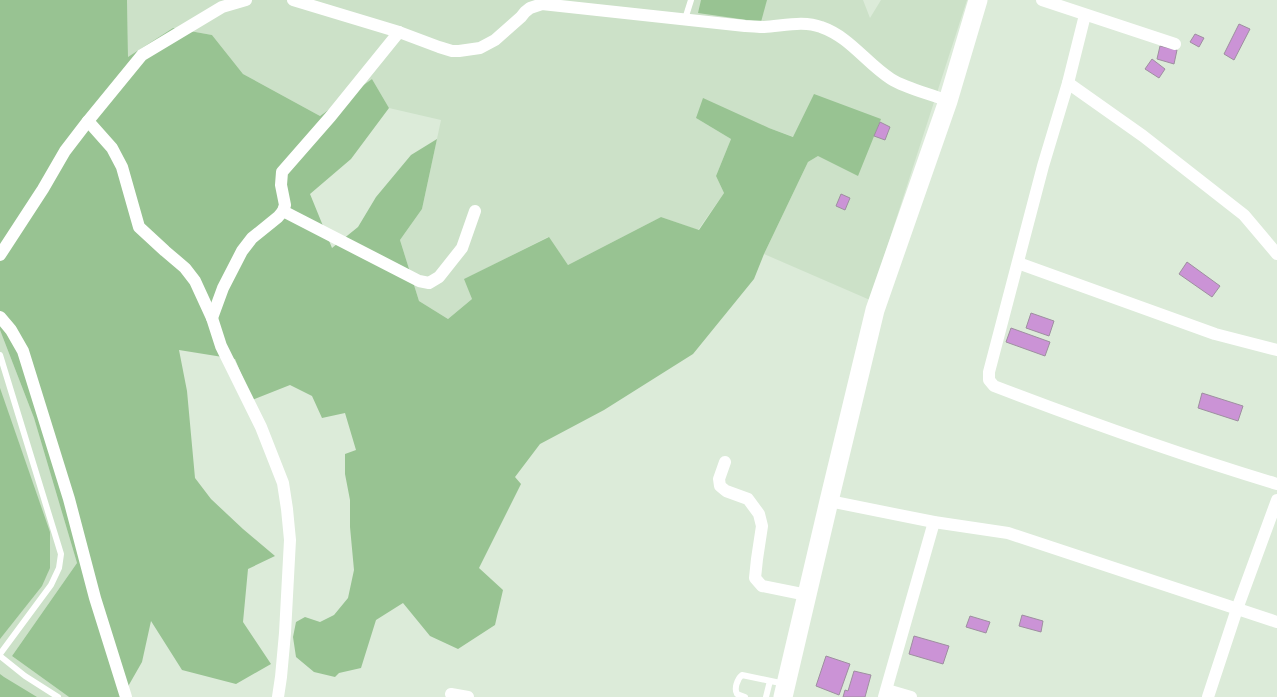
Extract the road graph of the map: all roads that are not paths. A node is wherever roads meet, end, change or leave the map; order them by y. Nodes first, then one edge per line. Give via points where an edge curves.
1 (242, 0) edge
2 (293, 0) edge
3 (691, 0) edge
4 (978, 0) edge
5 (1042, 0) edge
6 (1085, 14) junction
7 (685, 19) junction
8 (399, 32) junction
9 (1175, 44) dead end
10 (1068, 83) junction
11 (948, 101) junction
12 (88, 121) junction
13 (283, 211) junction
14 (475, 211) dead end
15 (1277, 254) edge
16 (0, 255) edge
17 (1018, 263) junction
18 (0, 317) edge
19 (212, 318) junction
20 (1277, 350) edge
21 (0, 355) edge
22 (725, 462) dead end
23 (1277, 484) edge
24 (1277, 500) edge
25 (828, 501) junction
26 (934, 522) junction
27 (807, 595) junction
28 (1237, 609) junction
29 (1277, 622) edge
30 (0, 655) edge
31 (780, 687) edge
32 (886, 693) edge
33 (451, 694) dead end
34 (58, 697) edge
35 (126, 697) edge
36 (278, 697) edge
37 (468, 697) edge
38 (745, 697) edge
39 (766, 697) edge
40 (910, 697) edge
41 (1208, 697) edge

1 - 12 street via 222,7 142,56
2 - 8 street
3 - 7 lane
4 - 11 street
5 - 6 street
6 - 9 street
6 - 10 street
7 - 8 street via 542,4 530,8 480,48 459,51
7 - 11 street via 764,27 820,26 846,40 892,79
8 - 13 street via 282,172
10 - 15 street via 1143,136 1244,215
10 - 17 street
11 - 25 street via 875,310
12 - 16 street via 65,151
12 - 19 street via 112,148 122,167 140,227 185,268 195,281
13 - 14 street via 419,281 428,282 439,278 462,248
13 - 19 street via 242,251
17 - 20 street via 1215,334
17 - 23 street via 989,372 994,386 1080,419
18 - 35 street via 23,352
19 - 36 street via 221,346 261,427 283,483 290,540
21 - 30 lane via 61,554 51,585
22 - 27 street via 720,486 748,499 759,514 762,526 755,578 762,586
24 - 28 street
25 - 26 street
25 - 27 street
26 - 28 street via 1008,534
26 - 32 street
27 - 31 street
28 - 29 street
28 - 41 street
30 - 34 lane
31 - 38 lane via 740,676 735,690
31 - 39 lane
32 - 40 street
33 - 37 street

